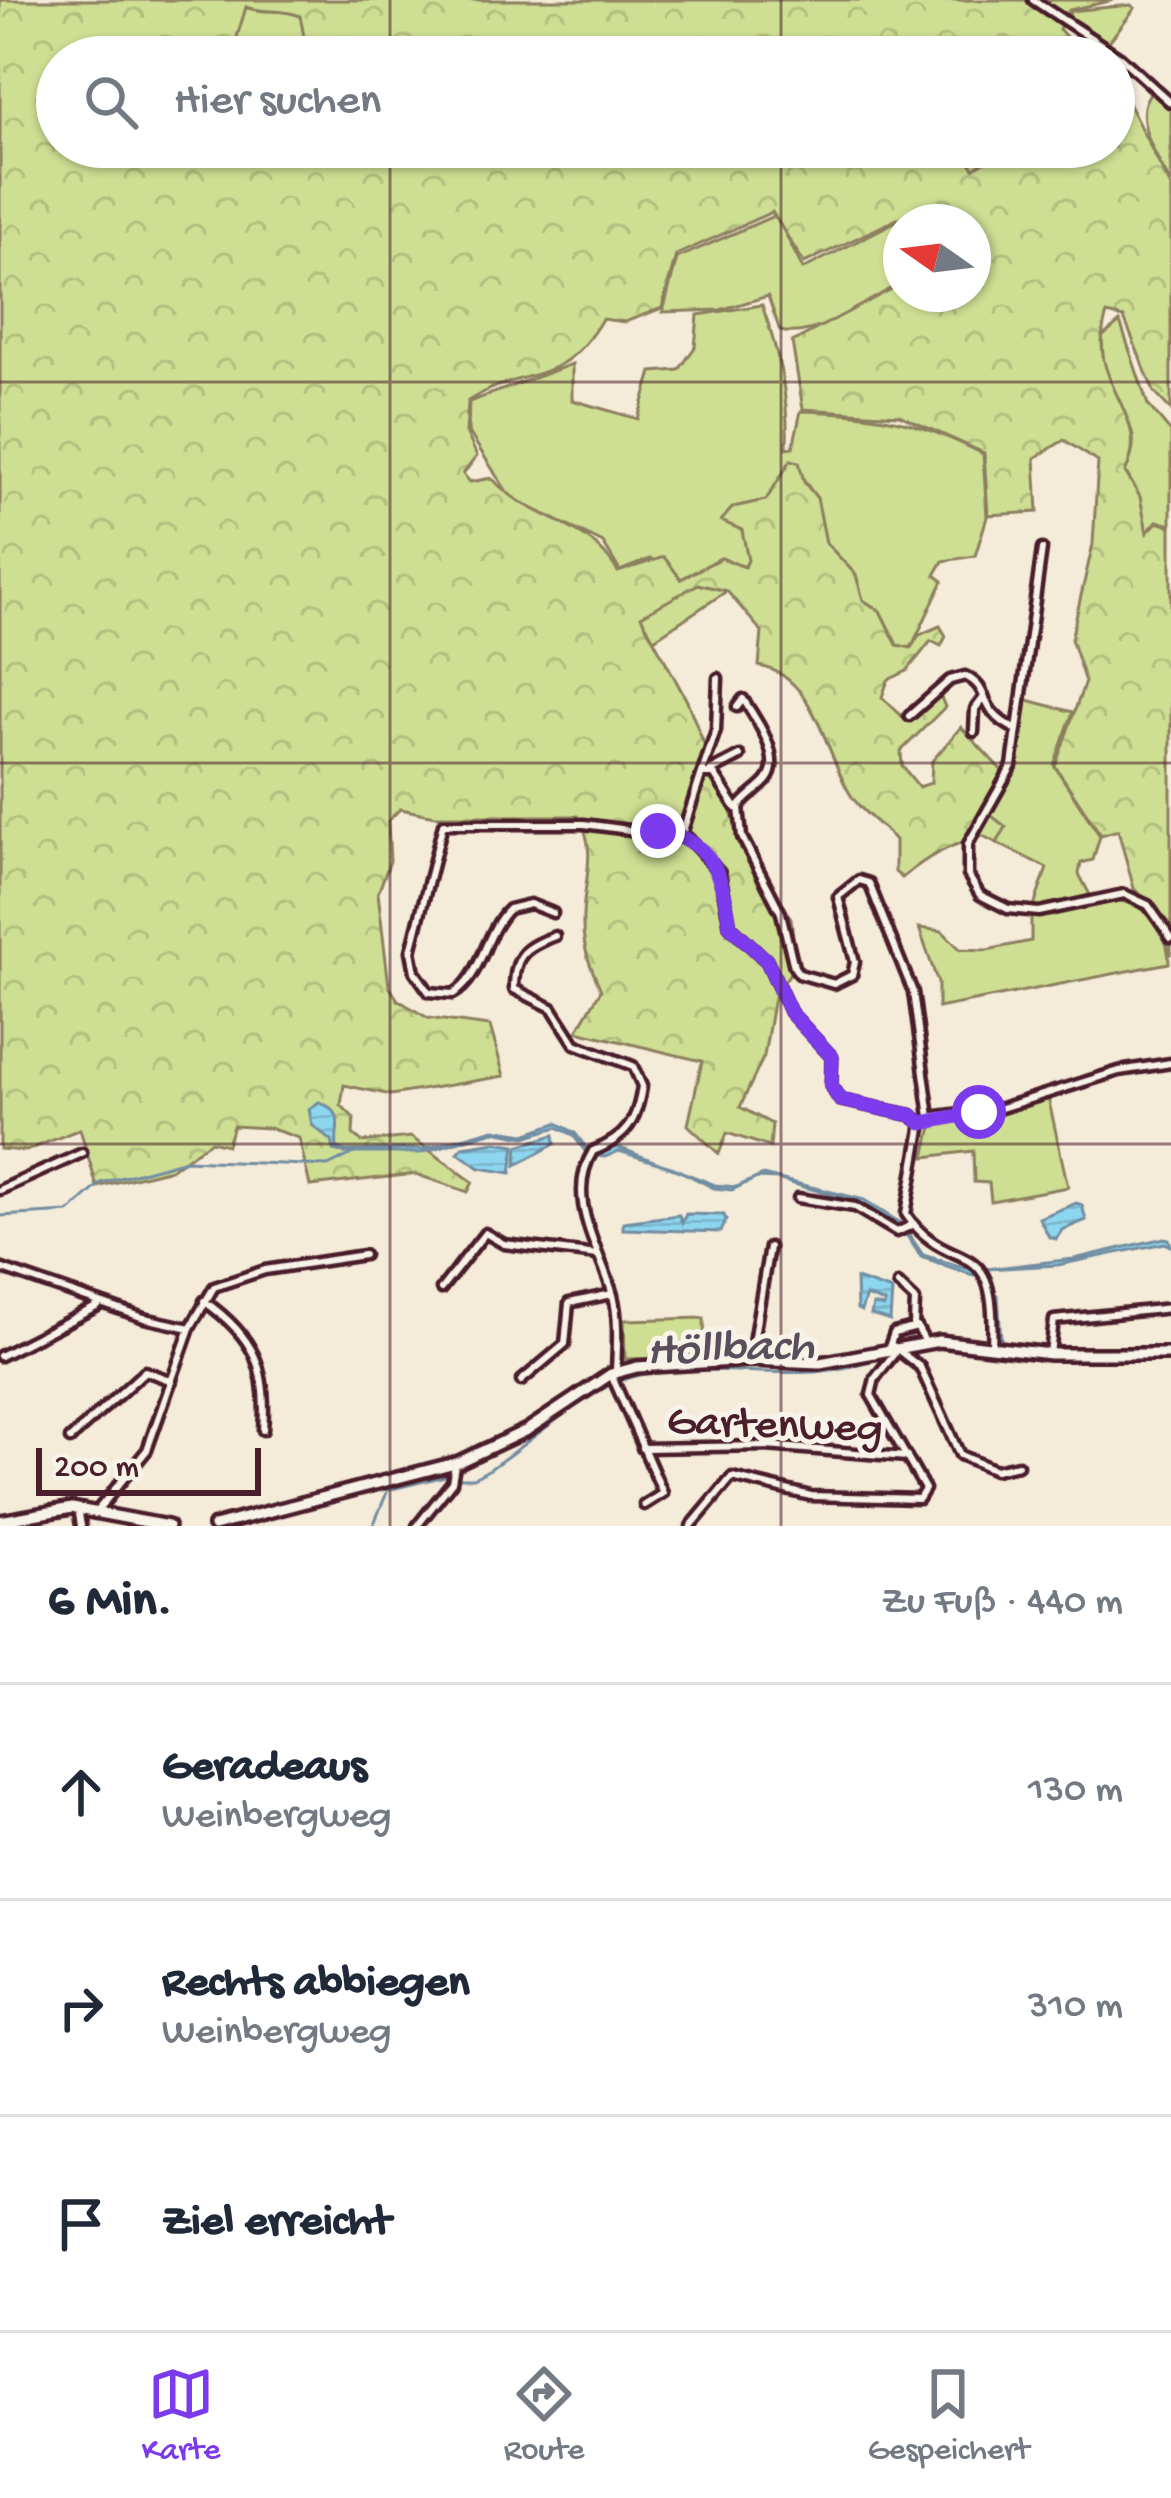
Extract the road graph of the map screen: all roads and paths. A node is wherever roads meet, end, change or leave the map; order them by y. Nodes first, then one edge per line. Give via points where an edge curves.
1 (1033, 0) edge
2 (1088, 36) edge
3 (1135, 71) edge
4 (1171, 103) edge
5 (1042, 549) dead end
6 (718, 678) dead end
7 (984, 697) junction
8 (737, 707) dead end
9 (909, 716) dead end
10 (1015, 729) junction
11 (974, 732) dead end
12 (740, 755) dead end
13 (708, 772) junction
14 (738, 812) junction
15 (682, 834) junction
16 (553, 913) dead end
17 (555, 937) dead end
18 (1171, 938) edge
19 (1171, 1064) edge
20 (926, 1120) junction
21 (82, 1154) dead end
22 (0, 1190) edge
23 (798, 1198) dead end
24 (908, 1229) junction
25 (769, 1247) dead end
26 (364, 1255) dead end
27 (598, 1255) junction
28 (0, 1268) edge
29 (898, 1284) dead end
30 (440, 1289) dead end
31 (612, 1294) junction
32 (203, 1301) junction
33 (101, 1304) junction
34 (1171, 1307) edge
35 (914, 1326) junction
36 (190, 1328) junction
37 (925, 1342) junction
38 (992, 1346) junction
39 (891, 1347) junction
40 (1050, 1354) junction
41 (1171, 1354) edge
42 (0, 1356) edge
43 (750, 1360) junction
44 (614, 1373) junction
45 (172, 1381) junction
46 (521, 1381) dead end
47 (263, 1430) dead end
48 (70, 1439) dead end
49 (641, 1448) junction
50 (908, 1457) junction
51 (454, 1463) junction
52 (1018, 1465) dead end
53 (644, 1505) dead end
54 (79, 1508) junction
55 (98, 1511) junction
56 (0, 1521) edge
57 (81, 1526) edge
58 (168, 1526) edge
59 (214, 1526) edge
60 (417, 1526) edge
61 (692, 1526) edge

1 - 2 street
3 - 4 street
5 - 10 street
6 - 13 street
7 - 9 street via 965,676
7 - 10 street via 994,718
7 - 11 street
8 - 14 street via 743,699 758,722 771,765
10 - 18 street via 1012,766 968,844 968,875 980,895 1039,912 1124,894 1148,905
12 - 13 street
13 - 14 street
13 - 15 street
14 - 20 street via 799,974 836,985 851,975 856,962 838,897 859,880 872,886 913,992
15 - 16 street via 442,824 411,951 415,972 429,992 453,994 469,982 509,909 530,904
15 - 20 street via 721,873 730,926 767,961 790,1012 832,1057 831,1086 840,1100
17 - 27 street via 524,948 514,989 542,1001 570,1040 633,1066 642,1086 619,1143 591,1154 585,1225
19 - 20 street
20 - 24 street via 905,1206
21 - 22 street
23 - 24 street via 855,1207
24 - 38 street via 979,1264
25 - 43 street
26 - 32 street via 240,1276
27 - 30 street via 504,1244 485,1233
27 - 31 street
28 - 33 street
29 - 35 street via 915,1300
31 - 44 street
31 - 46 street via 569,1303 566,1344
32 - 36 street
32 - 47 street via 241,1333 256,1359 266,1388
33 - 36 street
33 - 42 street
34 - 40 street via 1054,1320
35 - 37 street
35 - 39 street via 894,1333
36 - 45 street
37 - 38 main road
37 - 39 main road
38 - 40 main road
39 - 43 main road via 820,1363
39 - 50 street via 871,1395
39 - 52 street via 920,1366 960,1455 995,1470
40 - 41 main road
43 - 44 main road
44 - 49 street
44 - 51 main road via 527,1430
45 - 48 street via 145,1371
45 - 55 street via 147,1450
49 - 50 street, Gartenweg via 766,1446
49 - 53 street via 663,1493
50 - 61 street via 925,1489 915,1501 811,1496 732,1478
51 - 59 main road
51 - 60 street via 452,1482
54 - 55 main road
54 - 56 main road
54 - 57 street
55 - 58 main road

